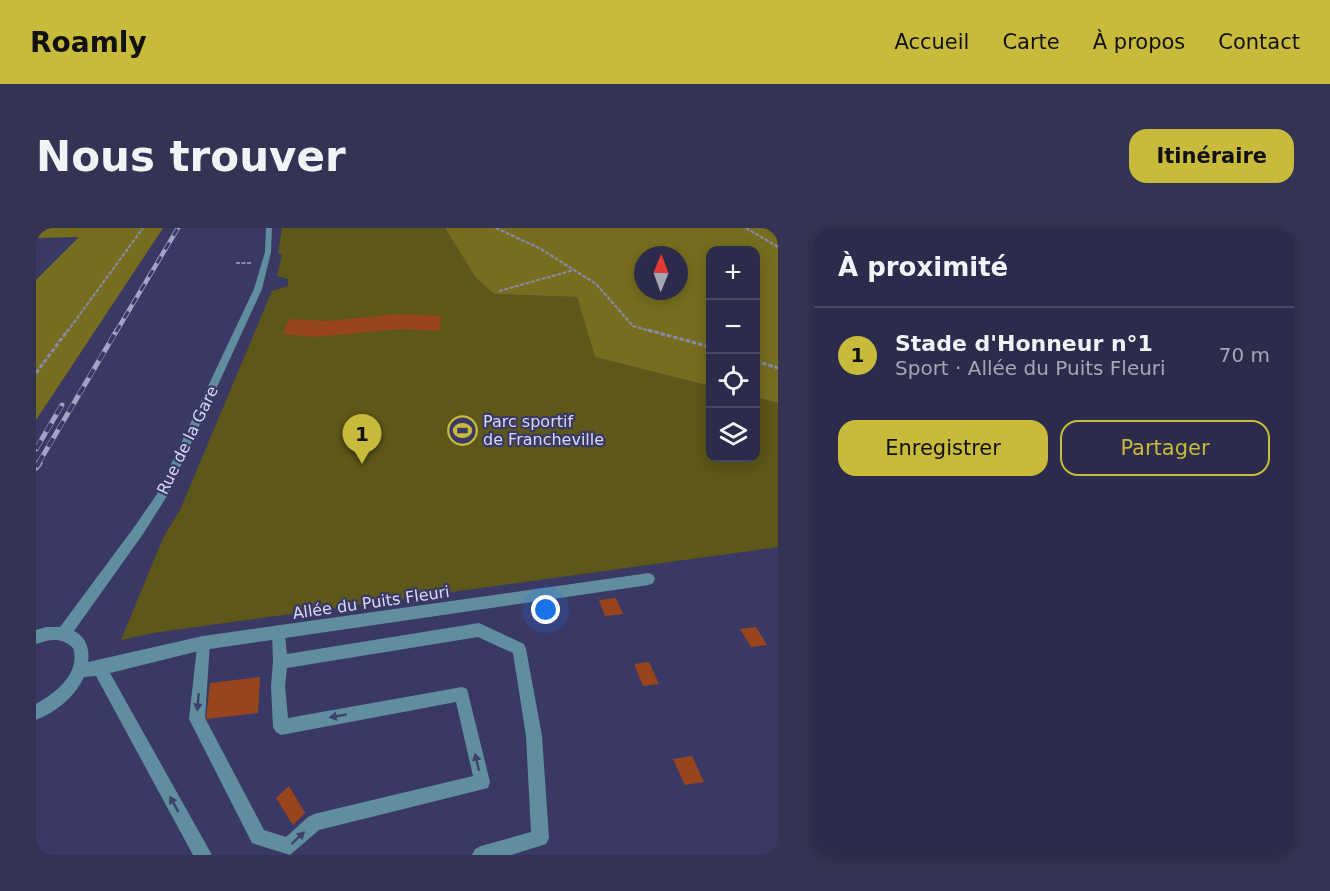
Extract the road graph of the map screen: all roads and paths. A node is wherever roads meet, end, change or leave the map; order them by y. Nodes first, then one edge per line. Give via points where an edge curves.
1 (143, 228) edge
2 (269, 228) edge
3 (496, 228) edge
4 (746, 228) edge
5 (778, 247) edge
6 (236, 262) dead end
7 (256, 263) dead end
8 (575, 270) junction
9 (499, 291) dead end
10 (706, 346) edge
11 (760, 362) edge
12 (778, 368) edge
13 (36, 373) edge
14 (649, 579) dead end
15 (279, 632) junction
16 (64, 633) junction
17 (36, 637) edge
18 (203, 643) junction
19 (280, 662) junction
20 (100, 668) junction
21 (80, 670) junction
22 (36, 712) edge
23 (202, 855) edge
24 (481, 855) edge

1 - 13 path
2 - 16 street, Rue de la Gare via 268,252 258,289 161,496
3 - 8 path
4 - 5 path
6 - 7 path
8 - 9 path
8 - 10 path via 596,284 633,326
11 - 12 path
14 - 15 street, Allée du Puits Fleuri
15 - 18 street, Allée du Puits Fleuri
15 - 19 street
16 - 17 street
16 - 21 street via 80,646
18 -> 19 street via 197,719 258,837 288,847 314,822 482,782 462,694 281,727
18 - 20 street, Allée du Puits Fleuri
19 - 24 street via 479,630 519,649 534,736 540,838
20 - 21 street
23 -> 20 street
21 - 22 street via 63,694

